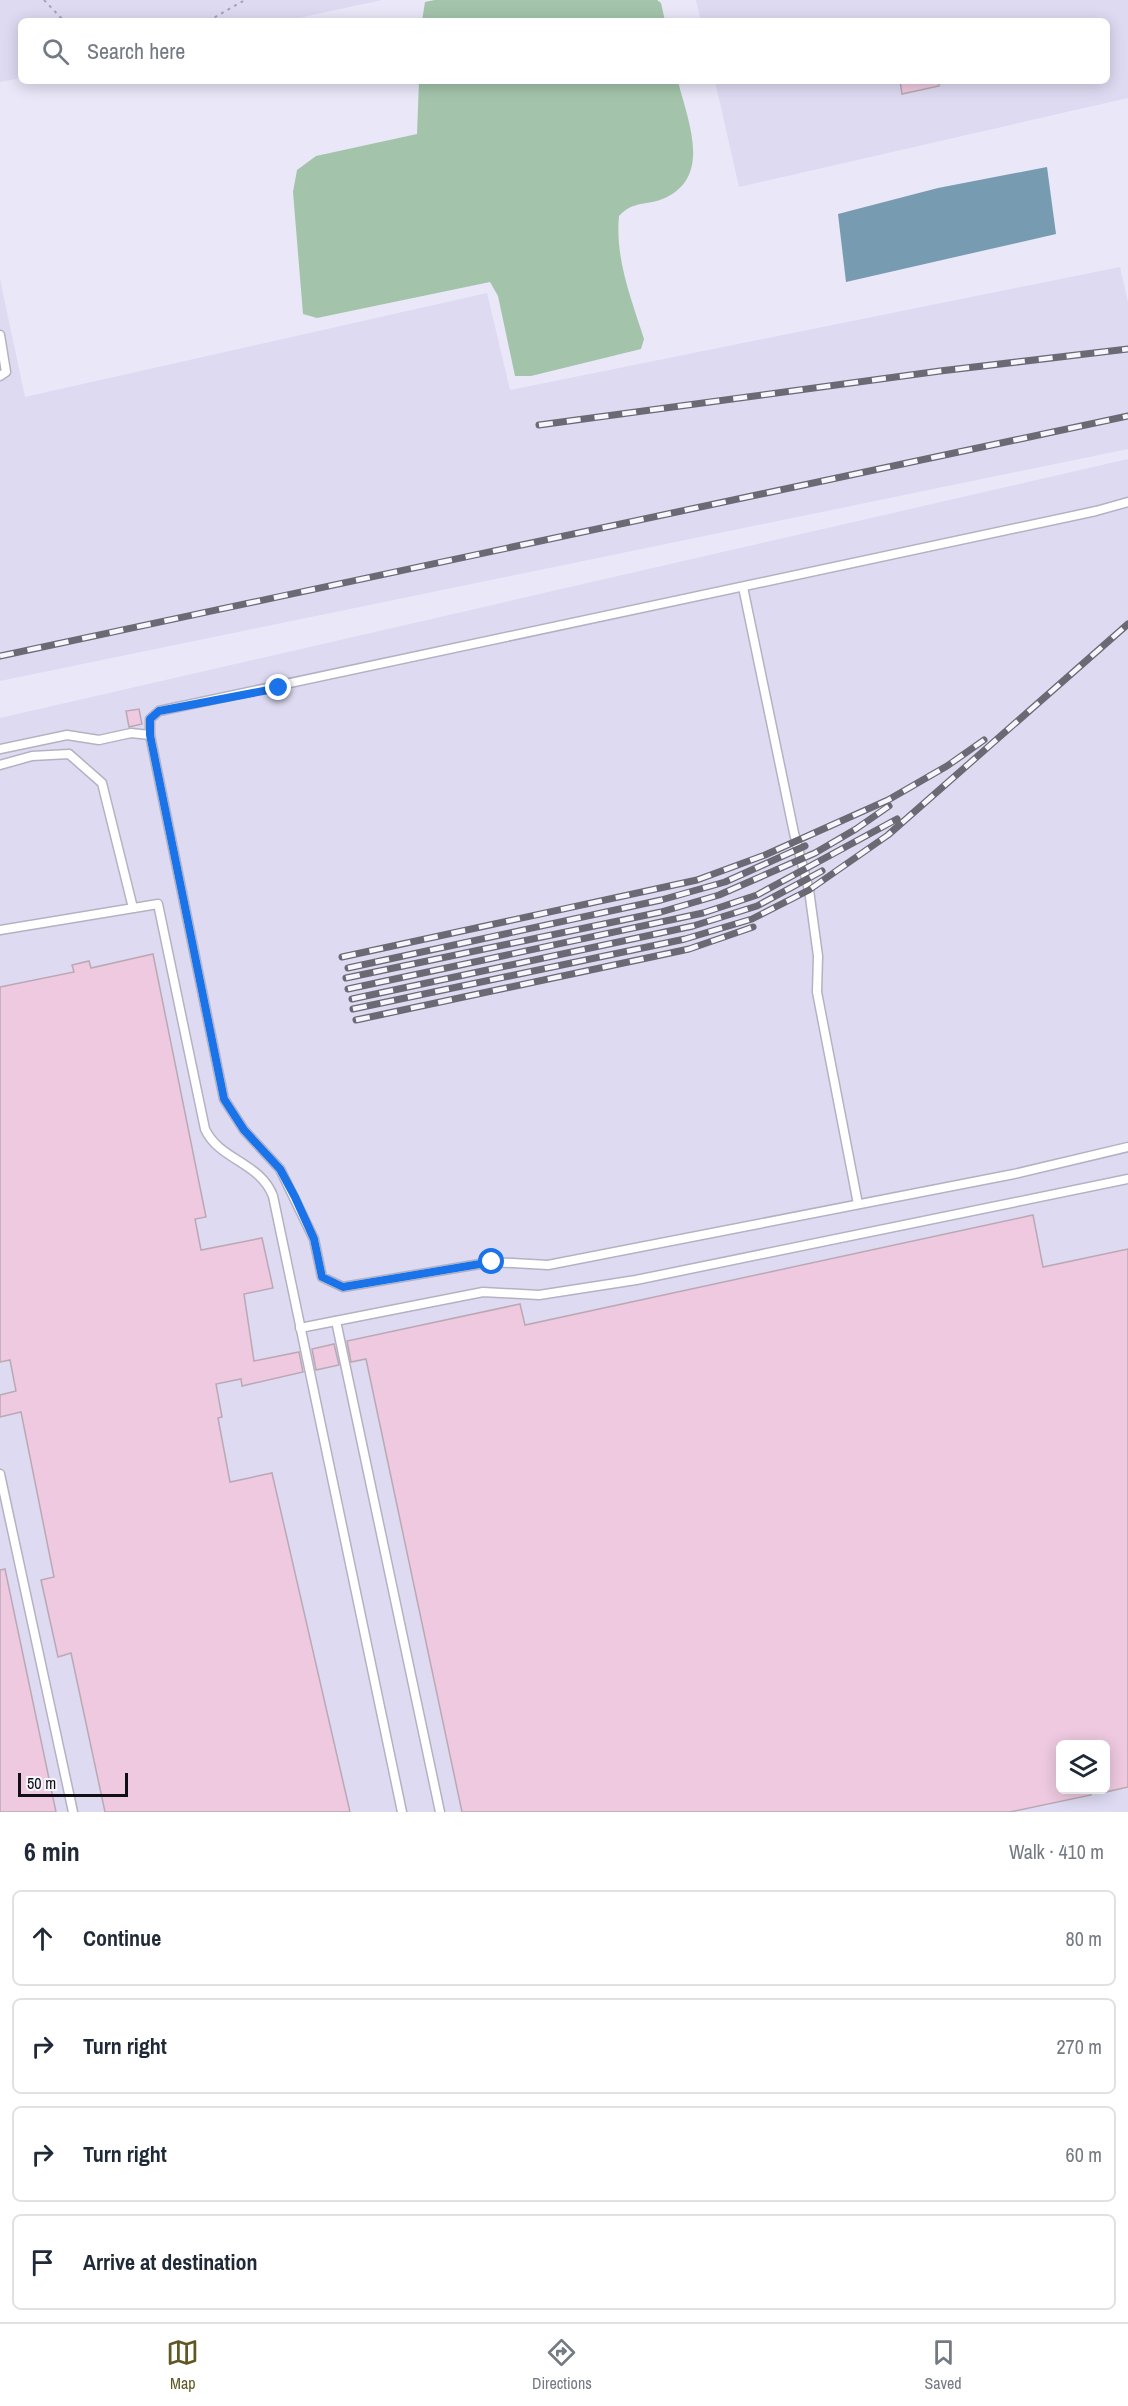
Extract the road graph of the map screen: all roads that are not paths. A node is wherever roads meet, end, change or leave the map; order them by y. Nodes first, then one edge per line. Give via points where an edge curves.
1 (0, 335) edge
2 (0, 376) edge
3 (1128, 502) edge
4 (743, 587) junction
5 (150, 735) junction
6 (0, 749) edge
7 (0, 765) edge
8 (133, 908) junction
9 (0, 930) edge
10 (1128, 1147) edge
11 (1128, 1179) edge
12 (858, 1204) junction
13 (336, 1321) junction
14 (300, 1328) junction
15 (0, 1474) edge
16 (73, 1812) edge
17 (402, 1812) edge
18 (440, 1812) edge

1 - 2 lane via 6,365 6,372
3 - 4 lane
4 - 5 lane via 159,711 150,719
4 - 12 lane via 809,890 818,956 818,992
5 - 6 lane via 131,733 99,740 66,735
5 - 12 lane via 224,1099 244,1130 285,1178 314,1239 322,1277 343,1287 492,1262 548,1265
7 - 8 lane via 32,756 69,754 102,783
8 - 9 lane
8 - 14 lane via 158,904 205,1129 214,1144 254,1169 269,1185
10 - 12 lane
11 - 13 lane via 636,1280 539,1295 483,1292
13 - 14 lane
13 - 18 lane
14 - 17 lane
15 - 16 lane

